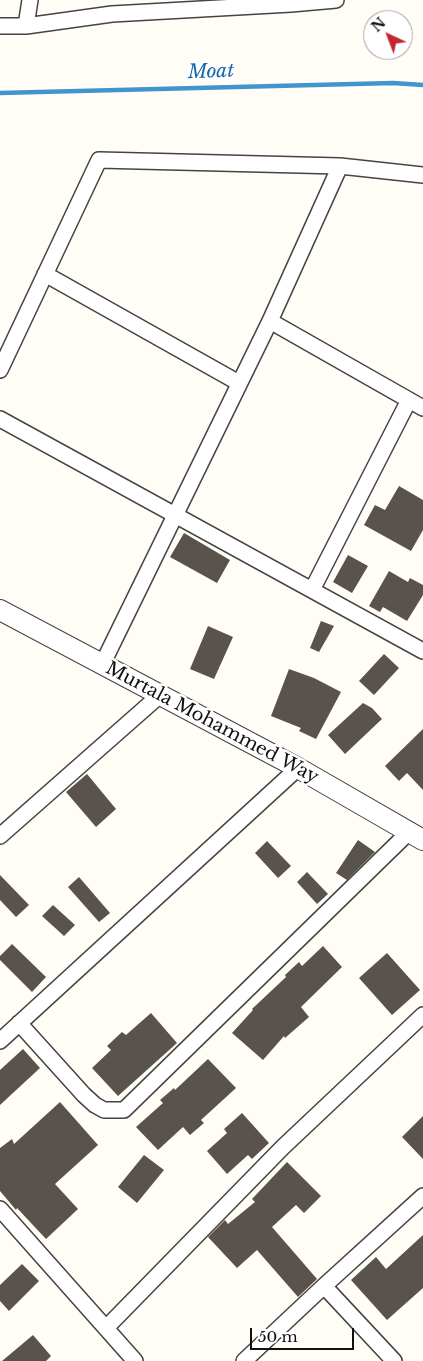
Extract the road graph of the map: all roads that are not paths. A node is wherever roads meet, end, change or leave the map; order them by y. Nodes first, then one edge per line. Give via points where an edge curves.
1 (30, 0) edge
2 (336, 0) edge
3 (0, 26) edge
4 (26, 26) junction
5 (340, 166) junction
6 (423, 175) edge
7 (45, 274) junction
8 (270, 321) junction
9 (0, 370) edge
10 (239, 383) junction
11 (409, 400) junction
12 (423, 408) edge
13 (0, 419) edge
14 (174, 514) junction
15 (312, 590) junction
16 (0, 610) edge
17 (423, 652) edge
18 (102, 665) junction
19 (160, 695) junction
20 (298, 768) junction
21 (0, 836) edge
22 (416, 836) edge
23 (423, 1015) edge
24 (19, 1023) junction
25 (0, 1041) edge
26 (423, 1196) edge
27 (0, 1209) edge
28 (324, 1286) junction
29 (106, 1328) junction
30 (135, 1361) edge
31 (244, 1361) edge
32 (394, 1361) edge

1 - 4 street
2 - 4 street via 112,14
3 - 4 street
5 - 6 street
5 - 7 street via 99,160
5 - 8 street
7 - 9 street
7 - 10 street
8 - 10 street
8 - 11 street
10 - 14 street
11 - 12 street
11 - 15 street
13 - 14 street
14 - 15 street
14 - 18 street
15 - 17 street
16 - 18 street, Murtala Mohammed Way
18 - 19 street, Murtala Mohammed Way
19 - 20 street, Murtala Mohammed Way
19 - 21 street
20 - 22 street, Murtala Mohammed Way
20 - 24 street
22 - 24 street via 124,1110 104,1110 89,1100
23 - 29 street via 283,1147
24 - 25 street
26 - 28 street
27 - 29 street
28 - 31 street
28 - 32 street
29 - 30 street

